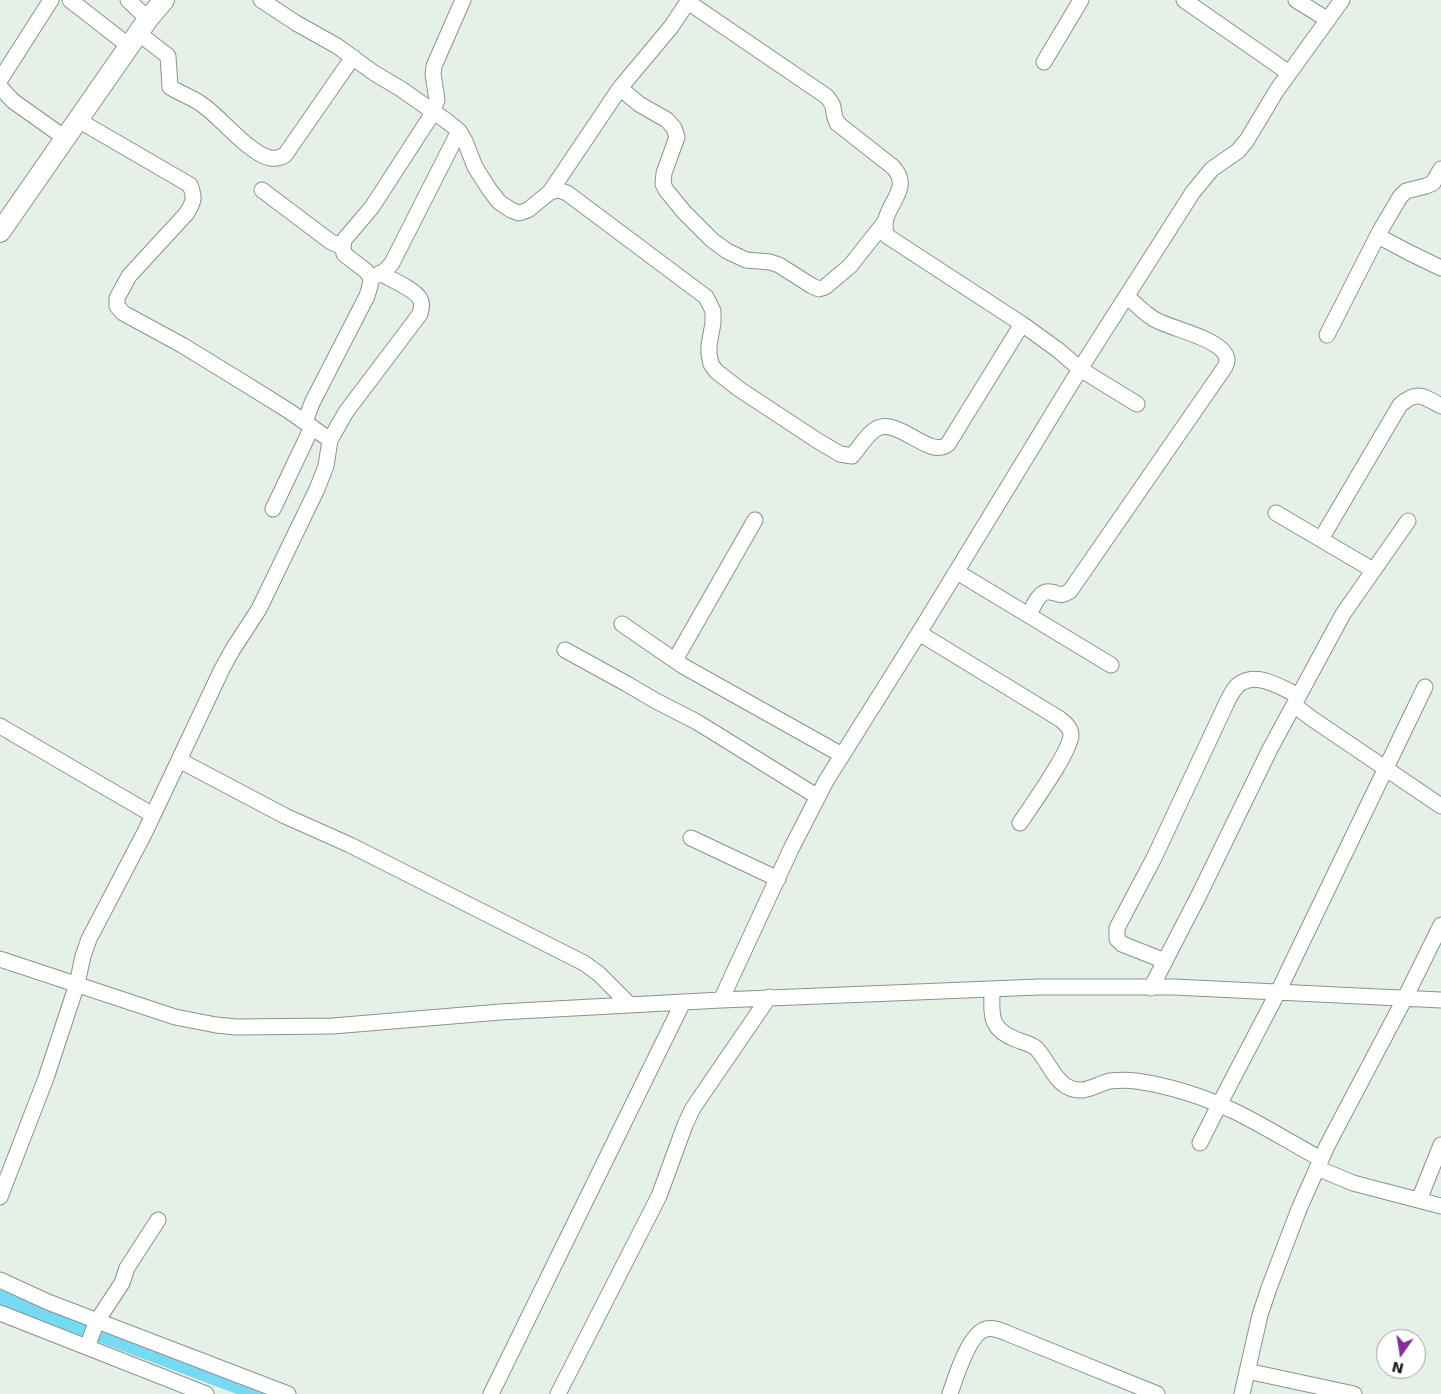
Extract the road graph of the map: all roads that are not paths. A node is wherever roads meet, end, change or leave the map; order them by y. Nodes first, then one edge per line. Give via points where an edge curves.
1 (51, 0) edge
2 (70, 0) edge
3 (128, 0) edge
4 (164, 0) edge
5 (261, 0) edge
6 (463, 0) edge
7 (1081, 0) edge
8 (1184, 0) edge
9 (1296, 0) edge
10 (1342, 0) edge
11 (689, 1) edge
12 (1328, 20) junction
13 (139, 33) junction
14 (353, 57) junction
15 (1044, 62) dead end
16 (1289, 73) junction
17 (0, 80) edge
18 (0, 87) edge
19 (620, 88) junction
20 (434, 111) junction
21 (78, 120) junction
22 (459, 132) junction
23 (65, 138) junction
24 (1441, 169) edge
25 (262, 190) dead end
26 (550, 192) junction
27 (884, 223) junction
28 (0, 232) edge
29 (1378, 236) junction
30 (343, 247) junction
31 (1441, 268) edge
32 (376, 276) junction
33 (1127, 296) junction
34 (1022, 324) junction
35 (1328, 335) dead end
36 (1080, 368) junction
37 (1137, 404) dead end
38 (1441, 406) edge
39 (308, 425) junction
40 (330, 440) junction
41 (272, 509) dead end
42 (1276, 513) dead end
43 (755, 520) dead end
44 (1408, 521) dead end
45 (1321, 539) junction
46 (1373, 570) junction
47 (957, 572) junction
48 (1028, 615) junction
49 (622, 624) dead end
50 (919, 633) junction
51 (565, 650) dead end
52 (675, 660) junction
53 (1111, 665) dead end
54 (1425, 687) dead end
55 (1297, 700) junction
56 (0, 726) edge
57 (842, 756) junction
58 (179, 760) junction
59 (1386, 768) junction
60 (818, 796) junction
61 (1441, 806) edge
62 (153, 815) junction
63 (1020, 823) dead end
64 (691, 838) dead end
65 (778, 879) junction
66 (1441, 925) edge
67 (0, 959) edge
68 (1165, 961) junction
69 (77, 984) junction
70 (1151, 988) junction
71 (992, 989) junction
72 (1278, 992) junction
73 (769, 997) junction
74 (1405, 998) junction
75 (721, 1000) junction
76 (1441, 1000) edge
77 (683, 1002) junction
78 (630, 1005) junction
79 (1219, 1104) junction
80 (1200, 1143) dead end
81 (1441, 1145) edge
82 (1319, 1164) junction
83 (0, 1197) edge
84 (1419, 1200) junction
85 (1441, 1206) edge
86 (158, 1220) dead end
87 (0, 1280) edge
88 (0, 1312) edge
89 (97, 1321) junction
90 (87, 1347) junction
91 (1247, 1371) junction
92 (206, 1394) edge
93 (288, 1394) edge
94 (491, 1394) edge
95 (558, 1394) edge
96 (950, 1394) edge
97 (1157, 1394) edge
98 (1242, 1394) edge
99 (1354, 1394) edge

1 - 17 street
2 - 13 street
3 - 13 street
4 - 13 street
5 - 14 street
6 - 20 street via 434,66
7 - 15 street
8 - 16 street
9 - 12 street
10 - 12 street
11 - 19 street
11 - 27 street via 826,96 832,102 837,123 898,172 900,189
12 - 16 street
13 - 14 street via 168,56 170,87 205,106 245,143 270,158 278,159 285,155
13 - 21 street
14 - 20 street
16 - 33 street via 1247,140 1204,178
18 - 23 street via 13,101
19 - 26 street
19 - 27 street via 674,128 677,137 663,184 684,212 712,240 734,255 779,265 819,289 850,266
20 - 22 street
20 - 30 street via 372,207 344,240
21 - 23 street
21 - 39 street via 190,184 193,193 193,202 187,213 129,276 117,298 117,306 123,313 182,345
22 - 26 street via 488,189 510,210 519,213 528,210
22 - 32 street via 398,252 386,270
23 - 28 street
24 - 29 street via 1433,183 1406,191 1400,197
25 - 30 street via 331,242
26 - 34 street via 567,193 706,297 713,311 709,354 716,371 840,454 852,456 874,430 882,426 894,428 936,448 944,448
27 - 34 street via 888,236 896,242
29 - 31 street
29 - 35 street
30 - 32 street via 344,254
32 - 39 street via 312,403
32 - 40 street via 420,297 420,314 346,412
33 - 36 street
33 - 48 street via 1154,319 1219,346 1227,360 1225,367 1070,591 1063,595 1044,592
34 - 36 street
36 - 37 street
36 - 47 street
38 - 45 street via 1418,395 1407,398 1400,405
39 - 40 street
39 - 41 street
40 - 58 street via 326,466 317,489 259,609 222,669
42 - 45 street
43 - 52 street
44 - 46 street
45 - 46 street
46 - 55 street via 1343,614
47 - 48 street
47 - 50 street
48 - 53 street
49 - 52 street
50 - 57 street
50 - 63 street via 1068,726 1071,734 1066,752
51 - 60 street via 697,722
52 - 57 street
54 - 59 street
55 - 59 street via 1311,718
55 - 68 street
55 - 68 street via 1268,682 1250,680 1242,682 1228,700 1154,858 1117,928 1117,938 1122,944
56 - 62 street
57 - 60 street
58 - 62 street
58 - 78 street via 285,816 350,845 584,963
59 - 61 street
59 - 72 street
60 - 65 street
62 - 69 street via 90,939
64 - 65 street
65 - 75 street
66 - 74 street
67 - 69 street
68 - 70 street
69 - 78 street via 175,1017 236,1027 333,1026
69 - 83 street via 46,1078
70 - 71 street
70 - 72 street via 1174,986
71 - 73 street
71 - 79 street via 992,1013 1000,1032 1036,1048 1067,1087 1089,1090 1110,1082 1134,1081 1172,1088
72 - 74 street
72 - 79 street
73 - 75 street
73 - 95 street via 693,1108 659,1196
74 - 76 street
74 - 82 street
75 - 77 street
77 - 78 street
77 - 94 street
79 - 80 street
79 - 82 street via 1262,1125
81 - 84 street
82 - 84 street via 1353,1183
82 - 91 street via 1269,1288
84 - 85 street
86 - 89 street
87 - 89 street
88 - 90 street
89 - 90 street
89 - 93 street
90 - 92 street
91 - 98 street
91 - 99 street
96 - 97 street via 969,1347 981,1331 994,1328

